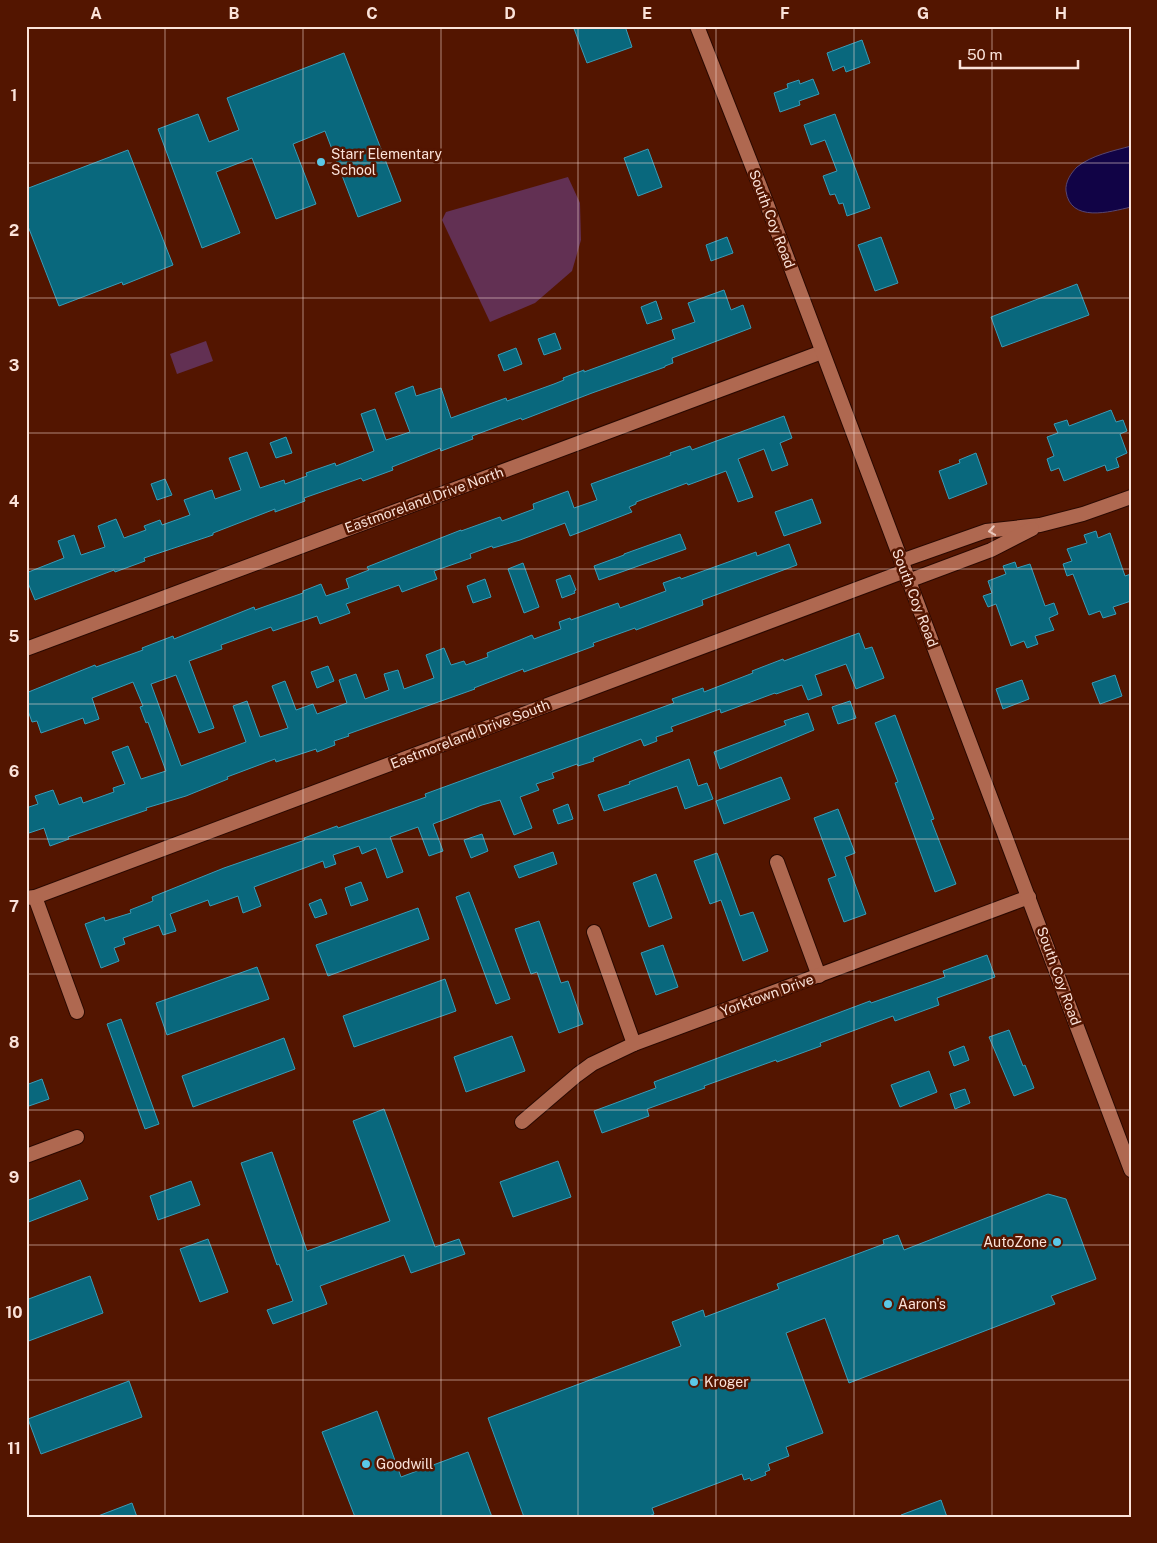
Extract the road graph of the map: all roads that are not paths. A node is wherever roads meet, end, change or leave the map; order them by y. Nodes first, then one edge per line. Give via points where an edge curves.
1 (697, 26) edge
2 (822, 352) junction
3 (1131, 497) edge
4 (1040, 525) junction
5 (905, 571) junction
6 (26, 649) edge
7 (777, 862) dead end
8 (31, 897) edge
9 (1029, 897) junction
10 (594, 932) dead end
11 (819, 976) junction
12 (77, 1012) dead end
13 (634, 1044) junction
14 (522, 1122) dead end
15 (77, 1137) dead end
16 (26, 1156) edge
17 (1131, 1170) edge

1 - 2 street, South Coy Road
2 - 5 street, South Coy Road
2 - 6 street, Eastmoreland Drive North
3 - 4 street
4 - 5 street via 991,550
4 -> 5 street via 986,531
5 - 8 street, Eastmoreland Drive South
5 - 9 street, South Coy Road
7 - 11 street
8 - 12 street
9 - 11 street, Yorktown Drive
9 - 17 street, South Coy Road
10 - 13 street
11 - 13 street, Yorktown Drive
13 - 14 street, Yorktown Drive via 592,1064
15 - 16 street

